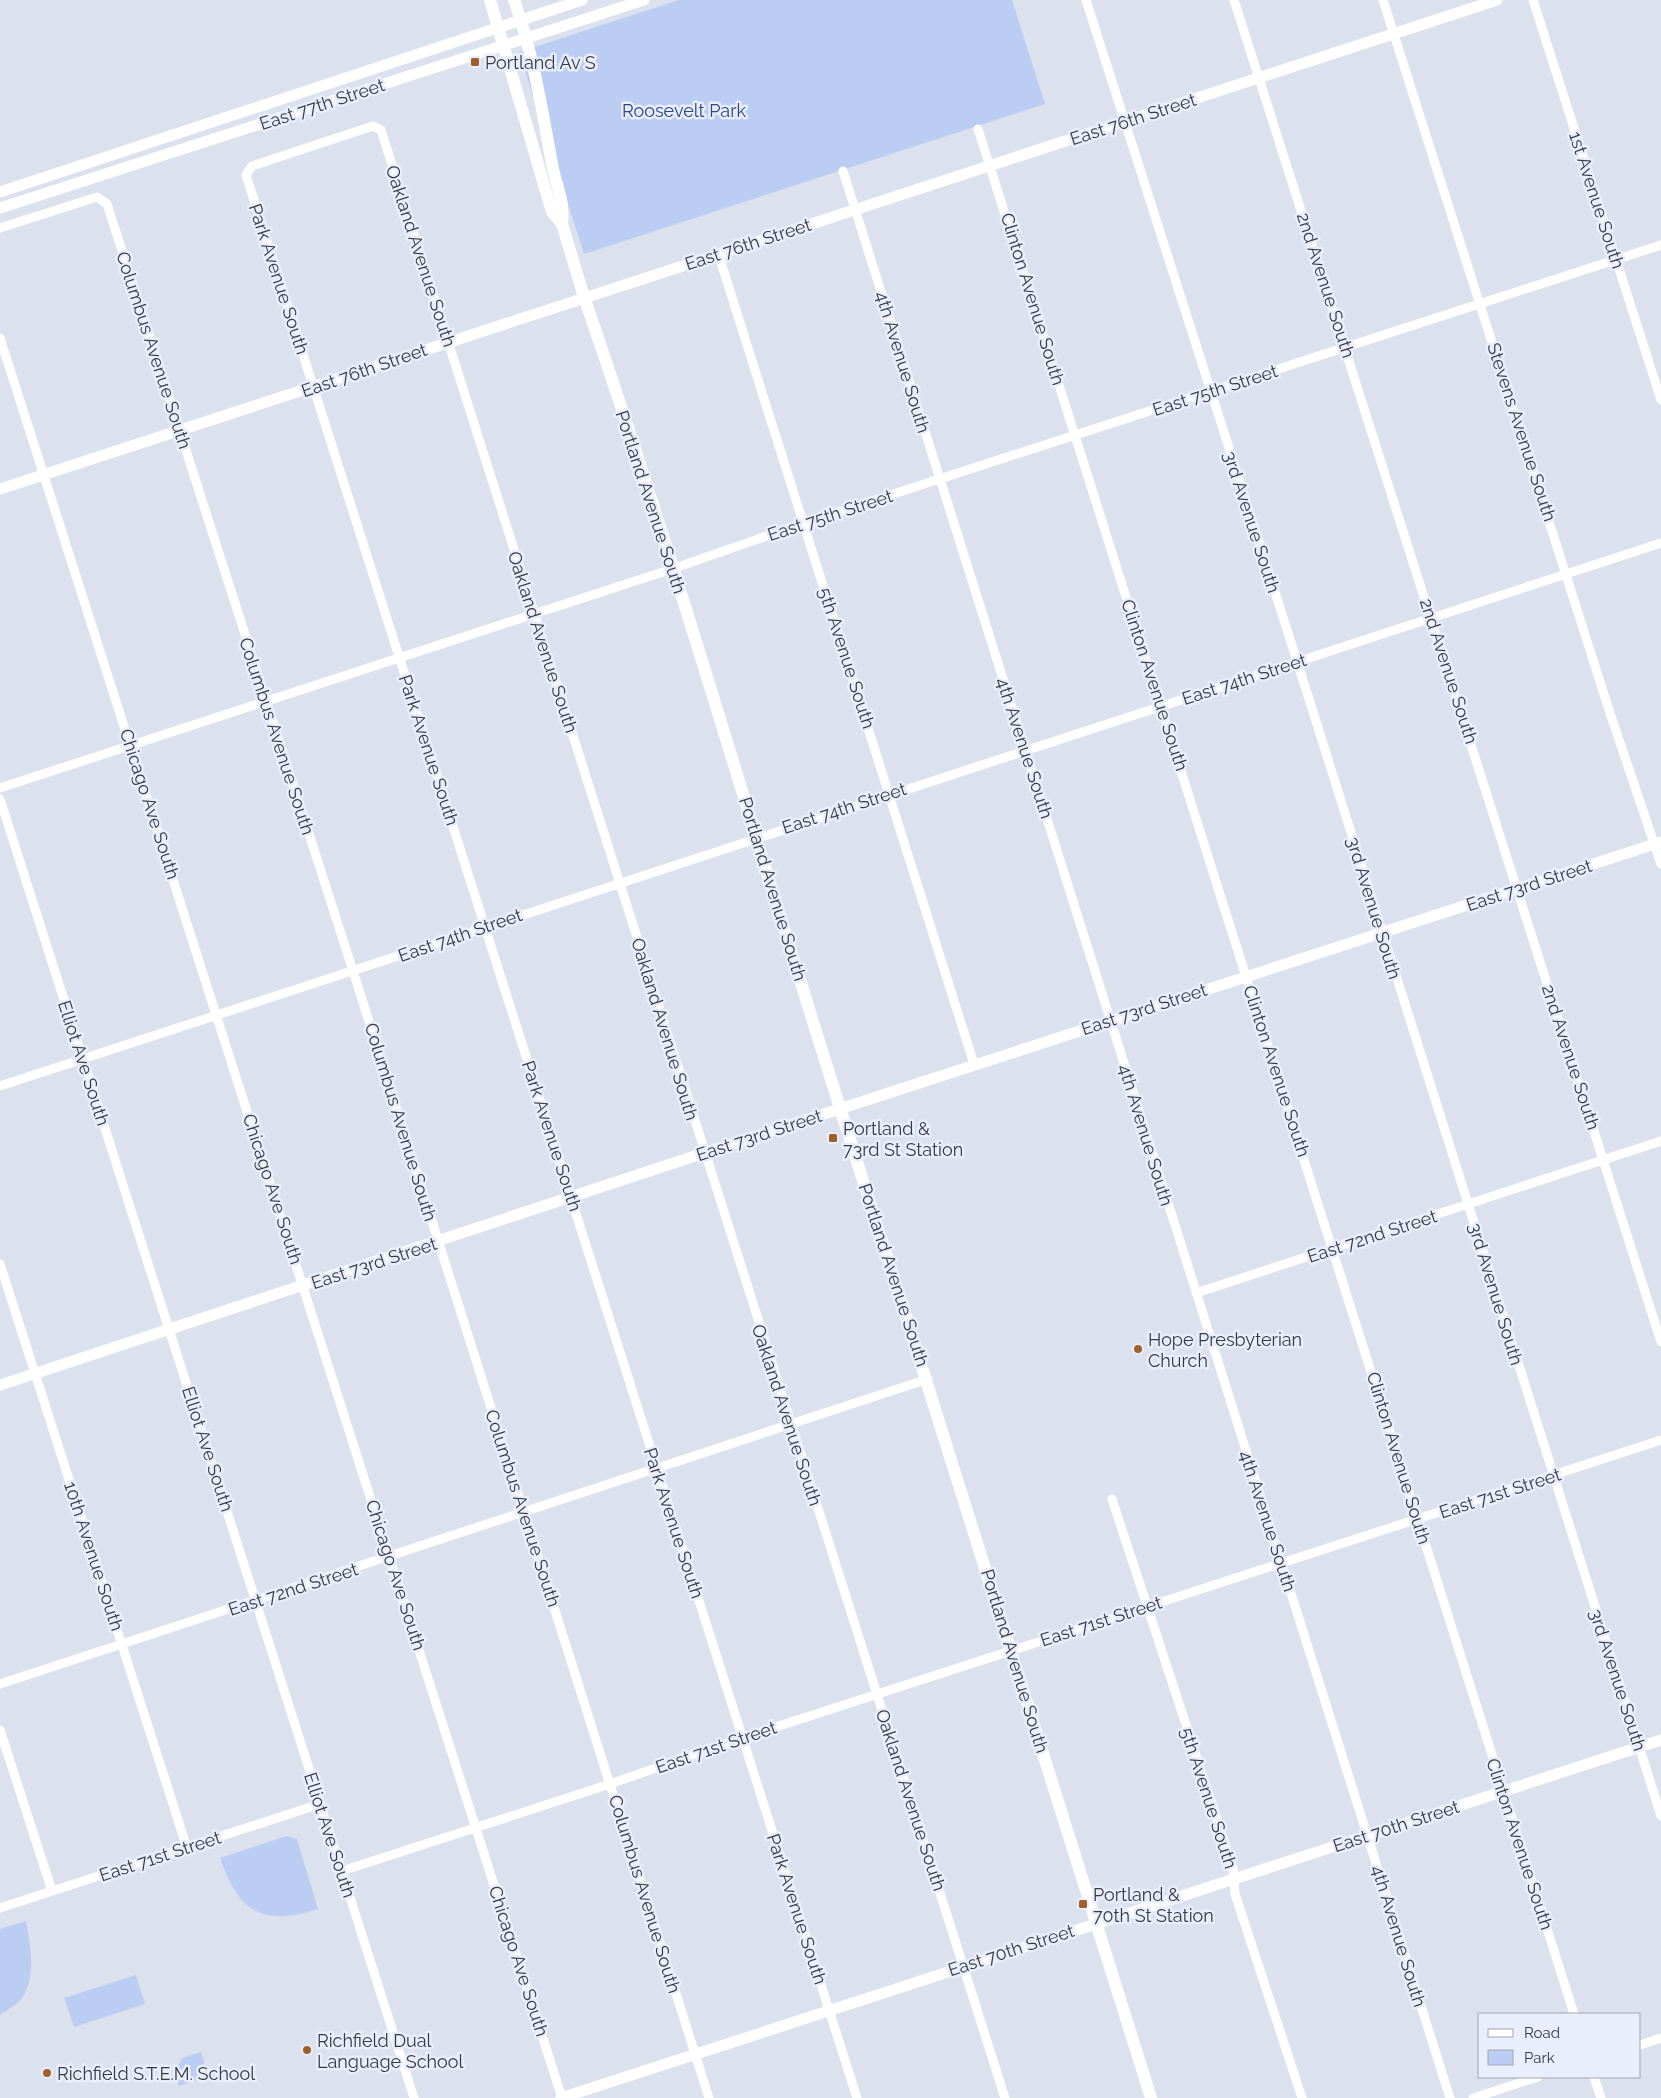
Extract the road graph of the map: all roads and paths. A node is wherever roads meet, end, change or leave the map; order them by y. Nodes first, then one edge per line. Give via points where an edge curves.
1 (490, 0) edge
2 (514, 0) edge
3 (582, 0) edge
4 (644, 0) edge
5 (1086, 0) edge
6 (1234, 0) edge
7 (1383, 0) edge
8 (1497, 0) edge
9 (1533, 0) edge
10 (521, 20) junction
11 (499, 28) junction
12 (1394, 34) junction
13 (527, 38) junction
14 (504, 46) junction
15 (1259, 77) junction
16 (1124, 121) junction
17 (978, 129) dead end
18 (990, 166) junction
19 (843, 171) dead end
20 (246, 175) joint
21 (0, 192) edge
22 (0, 208) edge
23 (856, 210) junction
24 (562, 224) junction
25 (0, 228) edge
26 (1661, 245) edge
27 (718, 253) junction
28 (1616, 260) junction
29 (584, 297) junction
30 (1480, 304) junction
31 (0, 338) edge
32 (448, 342) junction
33 (1346, 347) junction
34 (314, 387) junction
35 (1210, 391) junction
36 (1661, 400) edge
37 (180, 431) junction
38 (1075, 435) junction
39 (43, 475) junction
40 (939, 479) junction
41 (0, 489) edge
42 (804, 523) junction
43 (1661, 542) edge
44 (672, 569) junction
45 (1567, 574) junction
46 (534, 613) junction
47 (1432, 617) junction
48 (399, 657) junction
49 (1297, 661) junction
50 (266, 702) junction
51 (1161, 706) junction
52 (131, 746) junction
53 (1026, 749) junction
54 (0, 788) edge
55 (890, 794) junction
56 (0, 799) edge
57 (758, 836) junction
58 (1658, 843) edge
59 (1661, 864) edge
60 (619, 882) junction
61 (1518, 889) junction
62 (485, 926) junction
63 (1382, 932) junction
64 (353, 970) junction
65 (1247, 976) junction
66 (218, 1015) junction
67 (1110, 1020) junction
68 (83, 1059) junction
69 (974, 1064) junction
70 (0, 1086) edge
71 (840, 1108) junction
72 (1661, 1142) edge
73 (704, 1152) junction
74 (1604, 1160) junction
75 (571, 1196) junction
76 (1468, 1205) junction
77 (438, 1242) junction
78 (1333, 1248) junction
79 (0, 1264) edge
80 (304, 1286) junction
81 (1196, 1293) junction
82 (170, 1330) junction
83 (1661, 1342) edge
84 (35, 1373) junction
85 (928, 1379) junction
86 (0, 1385) edge
87 (790, 1424) junction
88 (1661, 1440) edge
89 (657, 1468) junction
90 (1553, 1476) junction
91 (1112, 1499) dead end
92 (524, 1513) junction
93 (1418, 1519) junction
94 (390, 1557) junction
95 (1282, 1563) junction
96 (256, 1601) junction
97 (1147, 1607) junction
98 (122, 1645) junction
99 (1012, 1650) junction
100 (0, 1684) edge
101 (876, 1694) junction
102 (0, 1730) edge
103 (742, 1738) junction
104 (1661, 1740) edge
105 (1638, 1747) junction
106 (610, 1784) junction
107 (1503, 1791) junction
108 (320, 1804) junction
109 (1661, 1816) edge
110 (476, 1828) junction
111 (1368, 1835) junction
112 (187, 1848) junction
113 (342, 1871) junction
114 (1234, 1878) junction
115 (52, 1891) junction
116 (0, 1908) edge
117 (1097, 1923) junction
118 (964, 1966) junction
119 (829, 2010) junction
120 (1574, 2013) edge
121 (1661, 2038) edge
122 (1641, 2045) edge
123 (694, 2054) junction
124 (1535, 2078) edge
125 (1594, 2078) edge
126 (414, 2098) edge
127 (562, 2098) edge
128 (709, 2098) edge
129 (857, 2098) edge
130 (1005, 2098) edge
131 (1152, 2098) edge
132 (1302, 2098) edge
133 (1450, 2098) edge
134 (1473, 2098) edge
135 (1601, 2098) edge

1 - 11 main road, Portland Avenue South
2 - 10 main road, Portland Avenue South
3 - 10 street, East 77th Street
4 - 13 street, East 77th Street
5 - 16 street, 3rd Avenue South
6 - 15 street, 2nd Avenue South
7 - 12 street, Stevens Avenue South
8 - 12 street, East 76th Street
9 - 28 street, 1st Avenue South
10 - 11 street, East 77th Street
10 - 13 main road, Portland Avenue South
11 - 14 main road, Portland Avenue South
11 - 21 street, East 77th Street
12 - 15 street, East 76th Street
12 - 30 street, Stevens Avenue South
13 - 14 street, East 77th Street
13 - 24 main road, Portland Avenue South via 564,208
14 - 22 street, East 77th Street
14 - 24 main road, Portland Avenue South via 552,212
15 - 16 street, East 76th Street
15 - 33 street, 2nd Avenue South
16 - 18 street, East 76th Street
16 - 35 street, 3rd Avenue South
17 - 18 street, Clinton Avenue South
18 - 23 street, East 76th Street
18 - 38 street, Clinton Avenue South
19 - 23 street, 4th Avenue South
20 - 32 street, Oakland Avenue South via 252,166 259,163 373,126 381,130
20 - 34 street, Park Avenue South
23 - 27 street, East 76th Street
23 - 40 street, 4th Avenue South
24 - 29 main road, Portland Avenue South
25 - 37 street, Columbus Avenue South via 98,197 107,204
26 - 28 street, East 75th Street
27 - 29 street, East 76th Street
27 - 42 street, 5th Avenue South
28 - 30 street, East 75th Street
28 - 36 street, 1st Avenue South
29 - 32 street, East 76th Street
29 - 44 main road, Portland Avenue South
30 - 33 street, East 75th Street
30 - 45 street, Stevens Avenue South
31 - 39 street, Chicago Ave South
32 - 34 street, East 76th Street
32 - 46 street, Oakland Avenue South
33 - 35 street, East 75th Street
33 - 47 street, 2nd Avenue South
34 - 37 street, East 76th Street
34 - 48 street, Park Avenue South
35 - 38 street, East 75th Street
35 - 49 street, 3rd Avenue South
37 - 39 street, East 76th Street
37 - 50 street, Columbus Avenue South
38 - 40 street, East 75th Street
38 - 51 street, Clinton Avenue South
39 - 41 street, East 76th Street
39 - 52 street, Chicago Ave South
40 - 42 street, East 75th Street
40 - 53 street, 4th Avenue South
42 - 44 street, East 75th Street
42 - 55 street, 5th Avenue South
43 - 45 street, East 74th Street
44 - 46 street, East 75th Street
44 - 57 main road, Portland Avenue South
45 - 47 street, East 74th Street
45 - 58 street, Stevens Avenue South via 1609,710
46 - 48 street, East 75th Street
46 - 60 street, Oakland Avenue South
47 - 49 street, East 74th Street
47 - 61 street, 2nd Avenue South
48 - 50 street, East 75th Street
48 - 62 street, Park Avenue South
49 - 51 street, East 74th Street
49 - 63 street, 3rd Avenue South
50 - 52 street, East 75th Street
50 - 64 street, Columbus Avenue South
51 - 53 street, East 74th Street
51 - 65 street, Clinton Avenue South
52 - 54 street, East 75th Street
52 - 66 street, Chicago Ave South
53 - 55 street, East 74th Street
53 - 67 street, 4th Avenue South
55 - 57 street, East 74th Street
55 - 69 street, 5th Avenue South
56 - 68 street, Elliot Ave South
57 - 60 street, East 74th Street
57 - 71 main road, Portland Avenue South
58 - 59 street, Stevens Avenue South
58 - 61 street, East 73rd Street
60 - 62 street, East 74th Street
60 - 73 street, Oakland Avenue South
61 - 63 street, East 73rd Street
61 - 74 street, 2nd Avenue South
62 - 64 street, East 74th Street
62 - 75 street, Park Avenue South
63 - 65 street, East 73rd Street
63 - 76 street, 3rd Avenue South
64 - 66 street, East 74th Street
64 - 77 street, Columbus Avenue South
65 - 67 street, East 73rd Street
65 - 78 street, Clinton Avenue South
66 - 68 street, East 74th Street
66 - 80 street, Chicago Ave South
67 - 69 street, East 73rd Street
67 - 81 street, 4th Avenue South
68 - 70 street, East 74th Street
68 - 82 street, Elliot Ave South
69 - 71 street, East 73rd Street
71 - 73 street, East 73rd Street
71 - 85 main road, Portland Avenue South
72 - 74 street, East 72nd Street
73 - 75 street, East 73rd Street
73 - 87 street, Oakland Avenue South
74 - 76 street, East 72nd Street
74 - 83 street, 2nd Avenue South
75 - 77 street, East 73rd Street
75 - 89 street, Park Avenue South
76 - 78 street, East 72nd Street
76 - 90 street, 3rd Avenue South
77 - 80 street, East 73rd Street
77 - 92 street, Columbus Avenue South
78 - 81 street, East 72nd Street
78 - 93 street, Clinton Avenue South
79 - 84 street, 10th Avenue South
80 - 82 street, East 73rd Street
80 - 94 street, Chicago Ave South
81 - 95 street, 4th Avenue South
82 - 84 street, East 73rd Street
82 - 96 street, Elliot Ave South
84 - 86 street, East 73rd Street
84 - 98 street, 10th Avenue South
85 - 87 street, East 72nd Street
85 - 99 main road, Portland Avenue South
87 - 89 street, East 72nd Street
87 - 101 street, Oakland Avenue South
88 - 90 street, East 71st Street
89 - 92 street, East 72nd Street
89 - 103 street, Park Avenue South
90 - 93 street, East 71st Street
90 - 105 street, 3rd Avenue South
91 - 97 street, 5th Avenue South
92 - 94 street, East 72nd Street
92 - 106 street, Columbus Avenue South
93 - 95 street, East 71st Street
93 - 107 street, Clinton Avenue South
94 - 96 street, East 72nd Street
94 - 110 street, Chicago Ave South
95 - 97 street, East 71st Street
95 - 111 street, 4th Avenue South
96 - 98 street, East 72nd Street
96 - 108 street, Elliot Ave South
97 - 99 street, East 71st Street
97 - 114 street, 5th Avenue South
98 - 100 street, East 72nd Street
98 - 112 street, 10th Avenue South
99 - 101 street, East 71st Street
99 - 117 main road, Portland Avenue South
101 - 103 street, East 71st Street
101 - 118 street, Oakland Avenue South
102 - 115 street
103 - 106 street, East 71st Street
103 - 119 street, Park Avenue South
104 - 105 street, East 70th Street
105 - 107 street, East 70th Street
105 - 109 street, 3rd Avenue South
106 - 110 street, East 71st Street
106 - 123 street, Columbus Avenue South
107 - 111 street, East 70th Street
107 - 120 street, Clinton Avenue South
108 - 112 street, East 71st Street
108 - 113 street, Elliot Ave South
110 - 113 street, East 71st Street
110 - 127 street, Chicago Ave South
111 - 114 street, East 70th Street
111 - 133 street, 4th Avenue South
112 - 115 street, East 71st Street
113 - 126 street, Elliot Ave South
114 - 117 street, East 70th Street
114 - 132 street, 5th Avenue South via 1235,1894
115 - 116 street, East 71st Street
117 - 118 street, East 70th Street
117 - 131 main road, Portland Avenue South
118 - 119 street, East 70th Street
118 - 130 street, Oakland Avenue South
119 - 123 street, East 70th Street
119 - 129 street, Park Avenue South
121 - 122 street
123 - 127 street, East 70th Street
123 - 128 street, Columbus Avenue South
124 - 134 street
125 - 135 street

